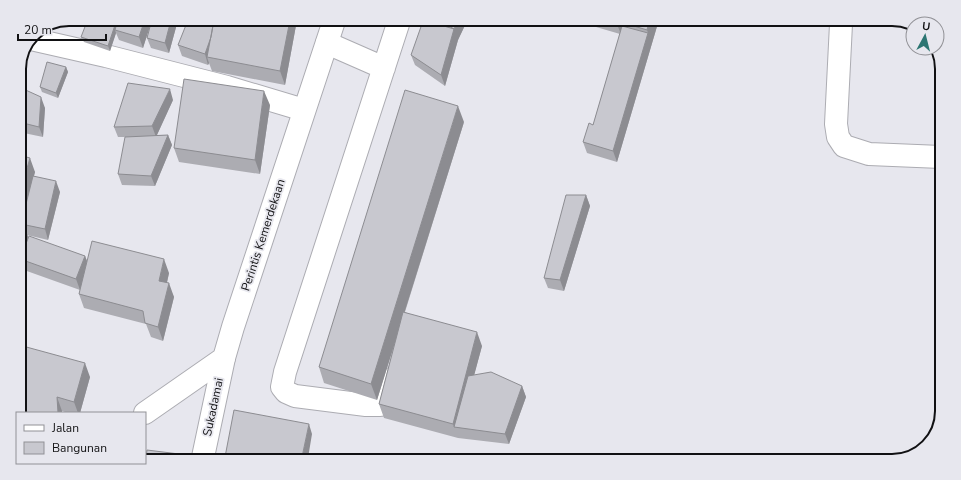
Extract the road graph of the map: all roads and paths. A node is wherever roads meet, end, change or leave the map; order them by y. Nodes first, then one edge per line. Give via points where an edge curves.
1 (332, 26) edge
2 (397, 26) edge
3 (841, 26) edge
4 (38, 40) edge
5 (327, 43) junction
6 (384, 68) junction
7 (304, 110) junction
8 (935, 157) edge
9 (224, 358) junction
10 (396, 363) edge
11 (145, 412) edge
12 (203, 454) edge

1 - 5 street, Perintis Kemerdekaan
2 - 6 street
3 - 8 street via 836,124 838,137 844,146 869,154
4 - 7 street via 227,87
5 - 6 street
5 - 7 street, Perintis Kemerdekaan
6 - 10 street via 282,387 295,396 380,405 386,398
7 - 9 street, Perintis Kemerdekaan
9 - 11 street
9 - 12 street, Sukadamai

